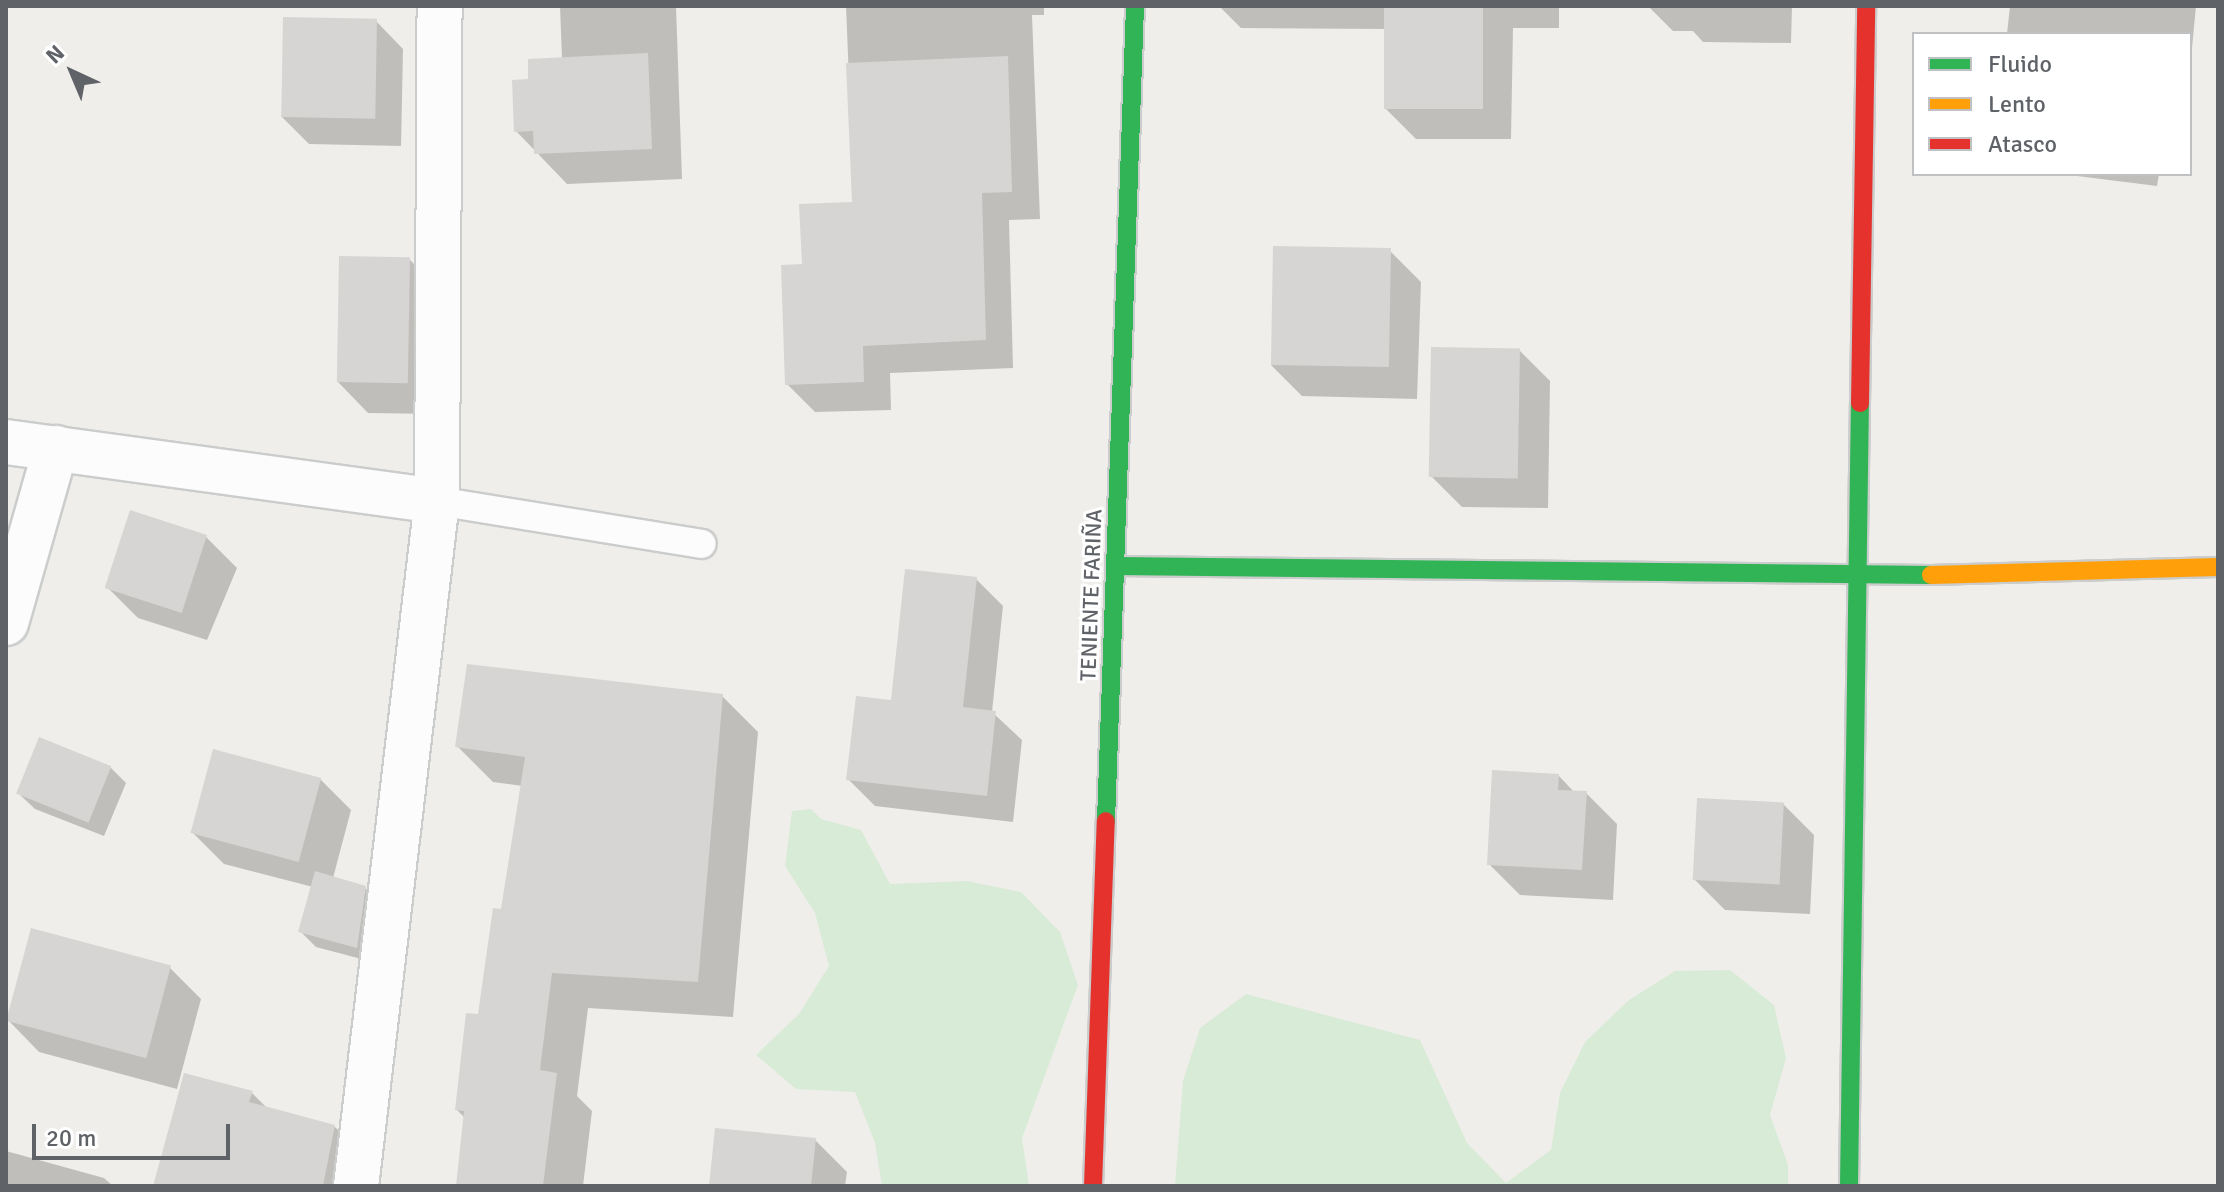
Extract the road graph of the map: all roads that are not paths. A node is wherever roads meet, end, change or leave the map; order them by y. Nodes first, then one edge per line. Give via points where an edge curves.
1 (440, 6) edge
2 (1135, 6) edge
3 (1866, 6) edge
4 (6, 442) edge
5 (56, 448) junction
6 (437, 501) junction
7 (702, 544) dead end
8 (1116, 566) junction
9 (2218, 567) edge
10 (1858, 577) junction
11 (6, 623) edge
12 (356, 1186) edge
13 (1093, 1186) edge
14 (1849, 1186) edge

1 - 6 street
2 - 8 street, TENIENTE FARIÑA
3 - 10 street
4 - 5 street
5 - 6 street
5 - 11 street
6 - 7 lane
6 - 12 street
8 - 10 street
8 - 13 street, TENIENTE FARIÑA
9 - 10 street
10 - 14 street

